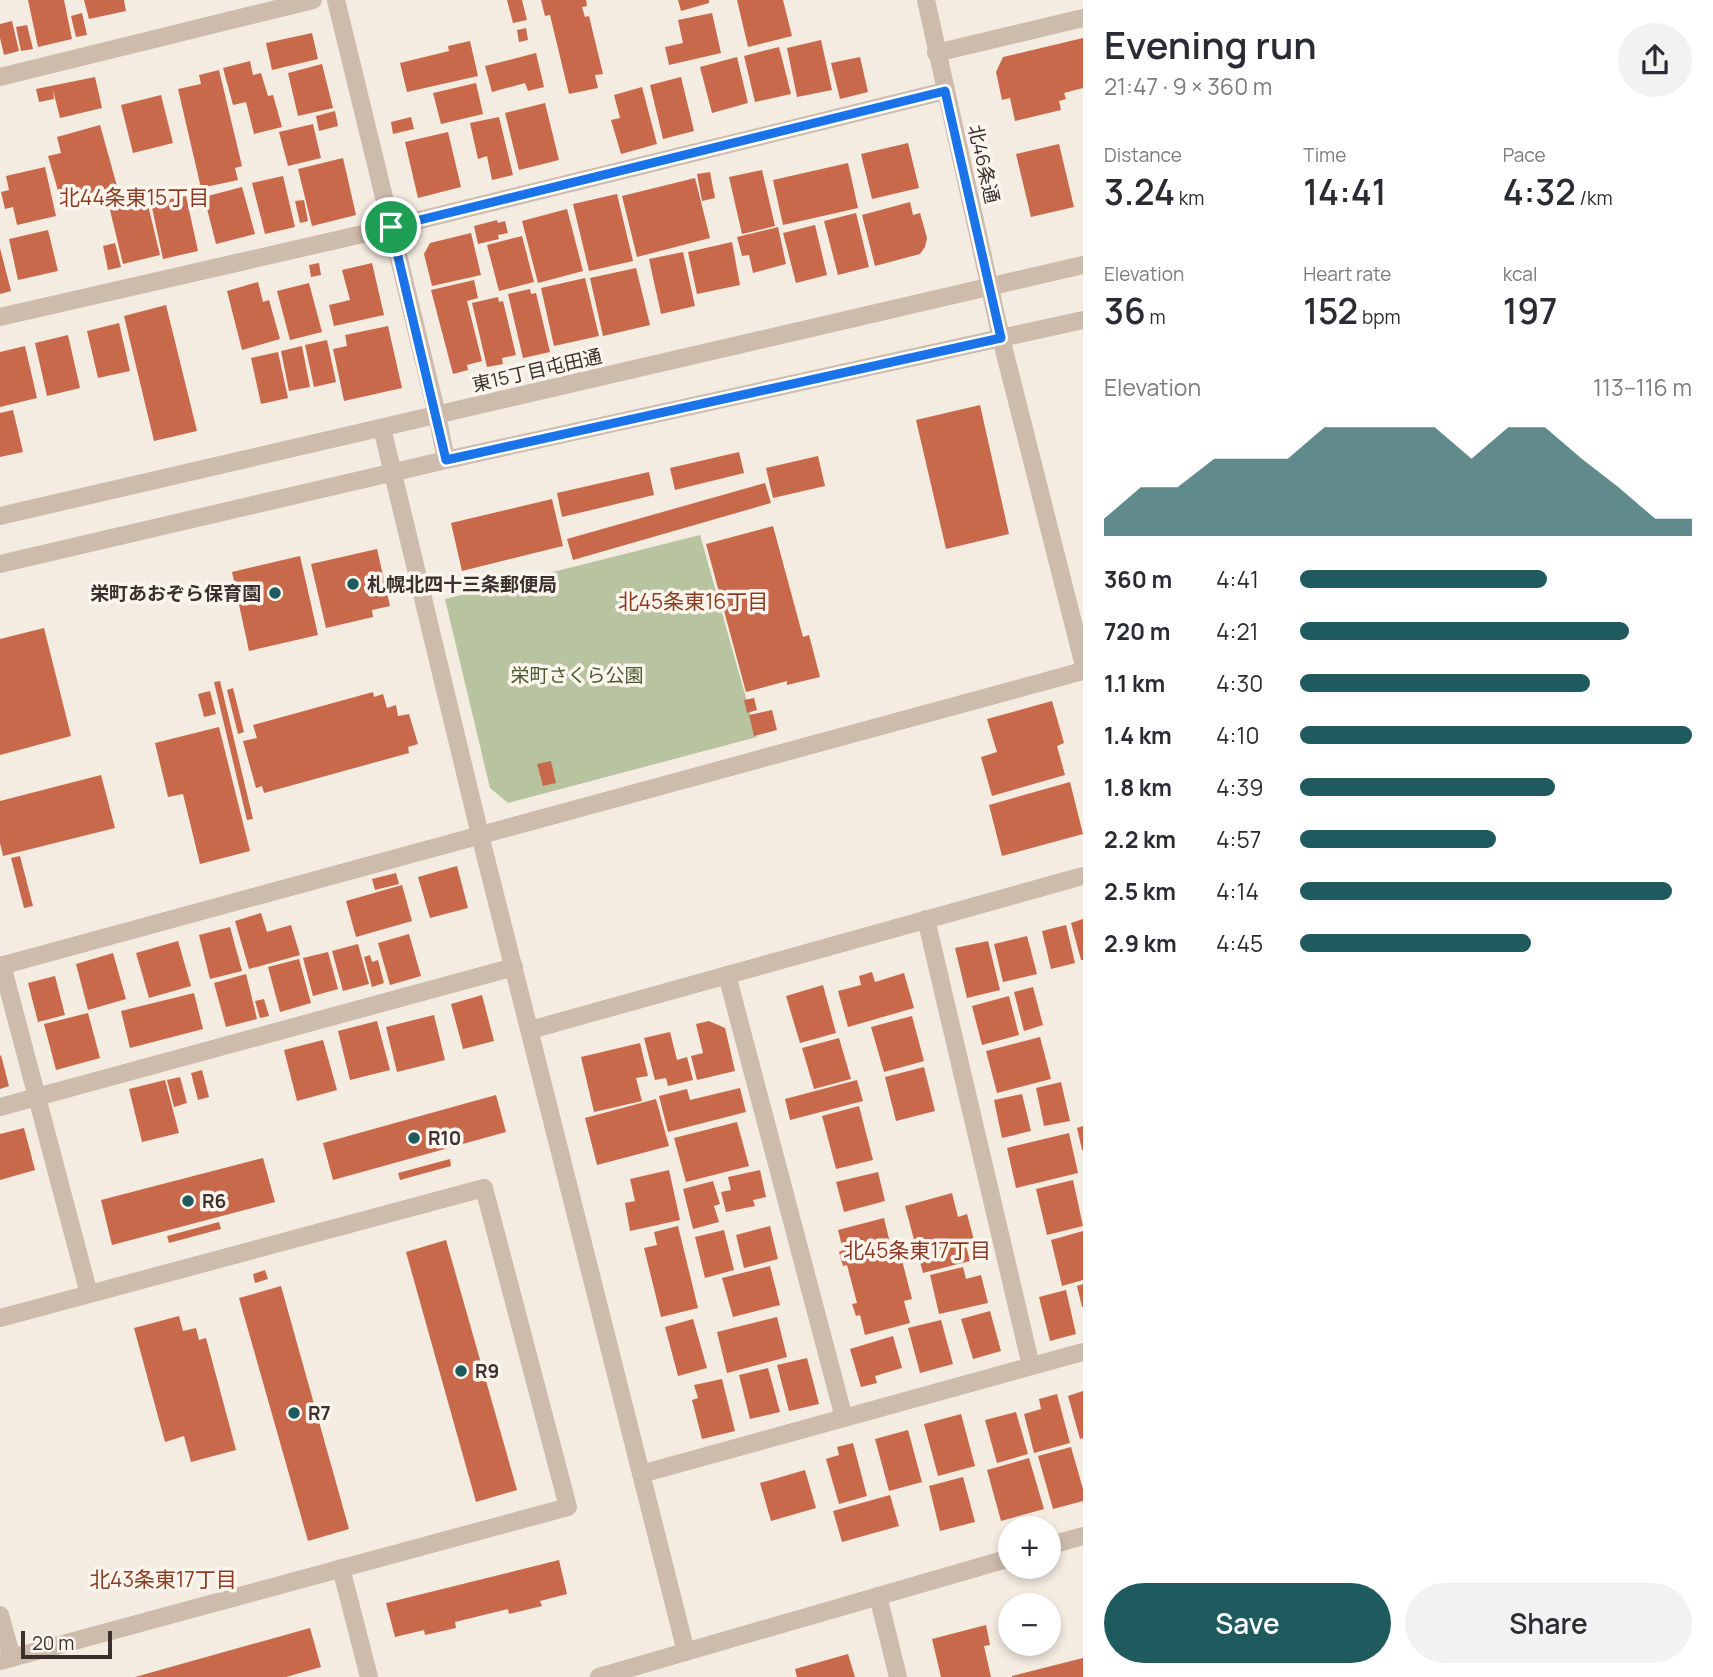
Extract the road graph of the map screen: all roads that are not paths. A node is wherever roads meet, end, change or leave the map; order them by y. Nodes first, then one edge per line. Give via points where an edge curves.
1 (313, 0) edge
2 (336, 0) edge
3 (926, 0) edge
4 (1083, 18) edge
5 (936, 53) junction
6 (0, 77) edge
7 (945, 91) junction
8 (391, 227) junction
9 (1083, 265) edge
10 (990, 285) junction
11 (0, 317) edge
12 (1083, 320) edge
13 (1001, 338) junction
14 (437, 415) junction
15 (382, 428) junction
16 (446, 460) junction
17 (392, 472) junction
18 (0, 516) edge
19 (0, 564) edge
20 (1083, 662) edge
21 (1083, 671) edge
22 (480, 835) junction
23 (1083, 876) edge
24 (926, 919) junction
25 (1, 965) edge
26 (514, 967) junction
27 (727, 975) junction
28 (530, 1030) junction
29 (35, 1097) junction
30 (0, 1107) edge
31 (89, 1294) junction
32 (0, 1318) edge
33 (1083, 1352) edge
34 (1031, 1366) junction
35 (844, 1418) junction
36 (641, 1474) junction
37 (1083, 1536) edge
38 (1061, 1542) edge
39 (998, 1561) edge
40 (341, 1568) junction
41 (878, 1596) junction
42 (0, 1615) edge
43 (686, 1652) junction
44 (6, 1660) edge
45 (369, 1677) edge
46 (599, 1677) edge
47 (898, 1677) edge

1 - 6 street
2 - 8 street
3 - 5 street, 北46条通
4 - 5 street
5 - 7 street, 北46条通
7 - 8 street
7 - 10 street, 北46条通
8 - 11 street
8 - 14 street
9 - 10 street, 東15丁目屯田通
10 - 13 street, 北46条通
10 - 14 street, 東15丁目屯田通
12 - 13 street
13 - 16 street
13 - 20 street, 北46条通
14 - 15 street, 東15丁目屯田通
14 - 16 street
15 - 17 street
15 - 18 street, 東15丁目屯田通
16 - 17 street
17 - 19 street
17 - 22 street
21 - 22 street
22 - 25 street
22 - 26 street
23 - 24 street
24 - 27 street
24 - 34 street
25 - 29 street
26 - 28 street
26 - 29 street
27 - 28 street
27 - 35 street
28 - 36 street
29 - 30 street
29 - 31 street
31 - 32 street
31 - 40 street via 484,1188 568,1507
33 - 34 street
34 - 35 street
35 - 36 street
36 - 43 street
37 - 38 street
39 - 41 street
40 - 44 street
40 - 45 street
41 - 43 street
41 - 47 street
42 - 44 street
43 - 46 street

